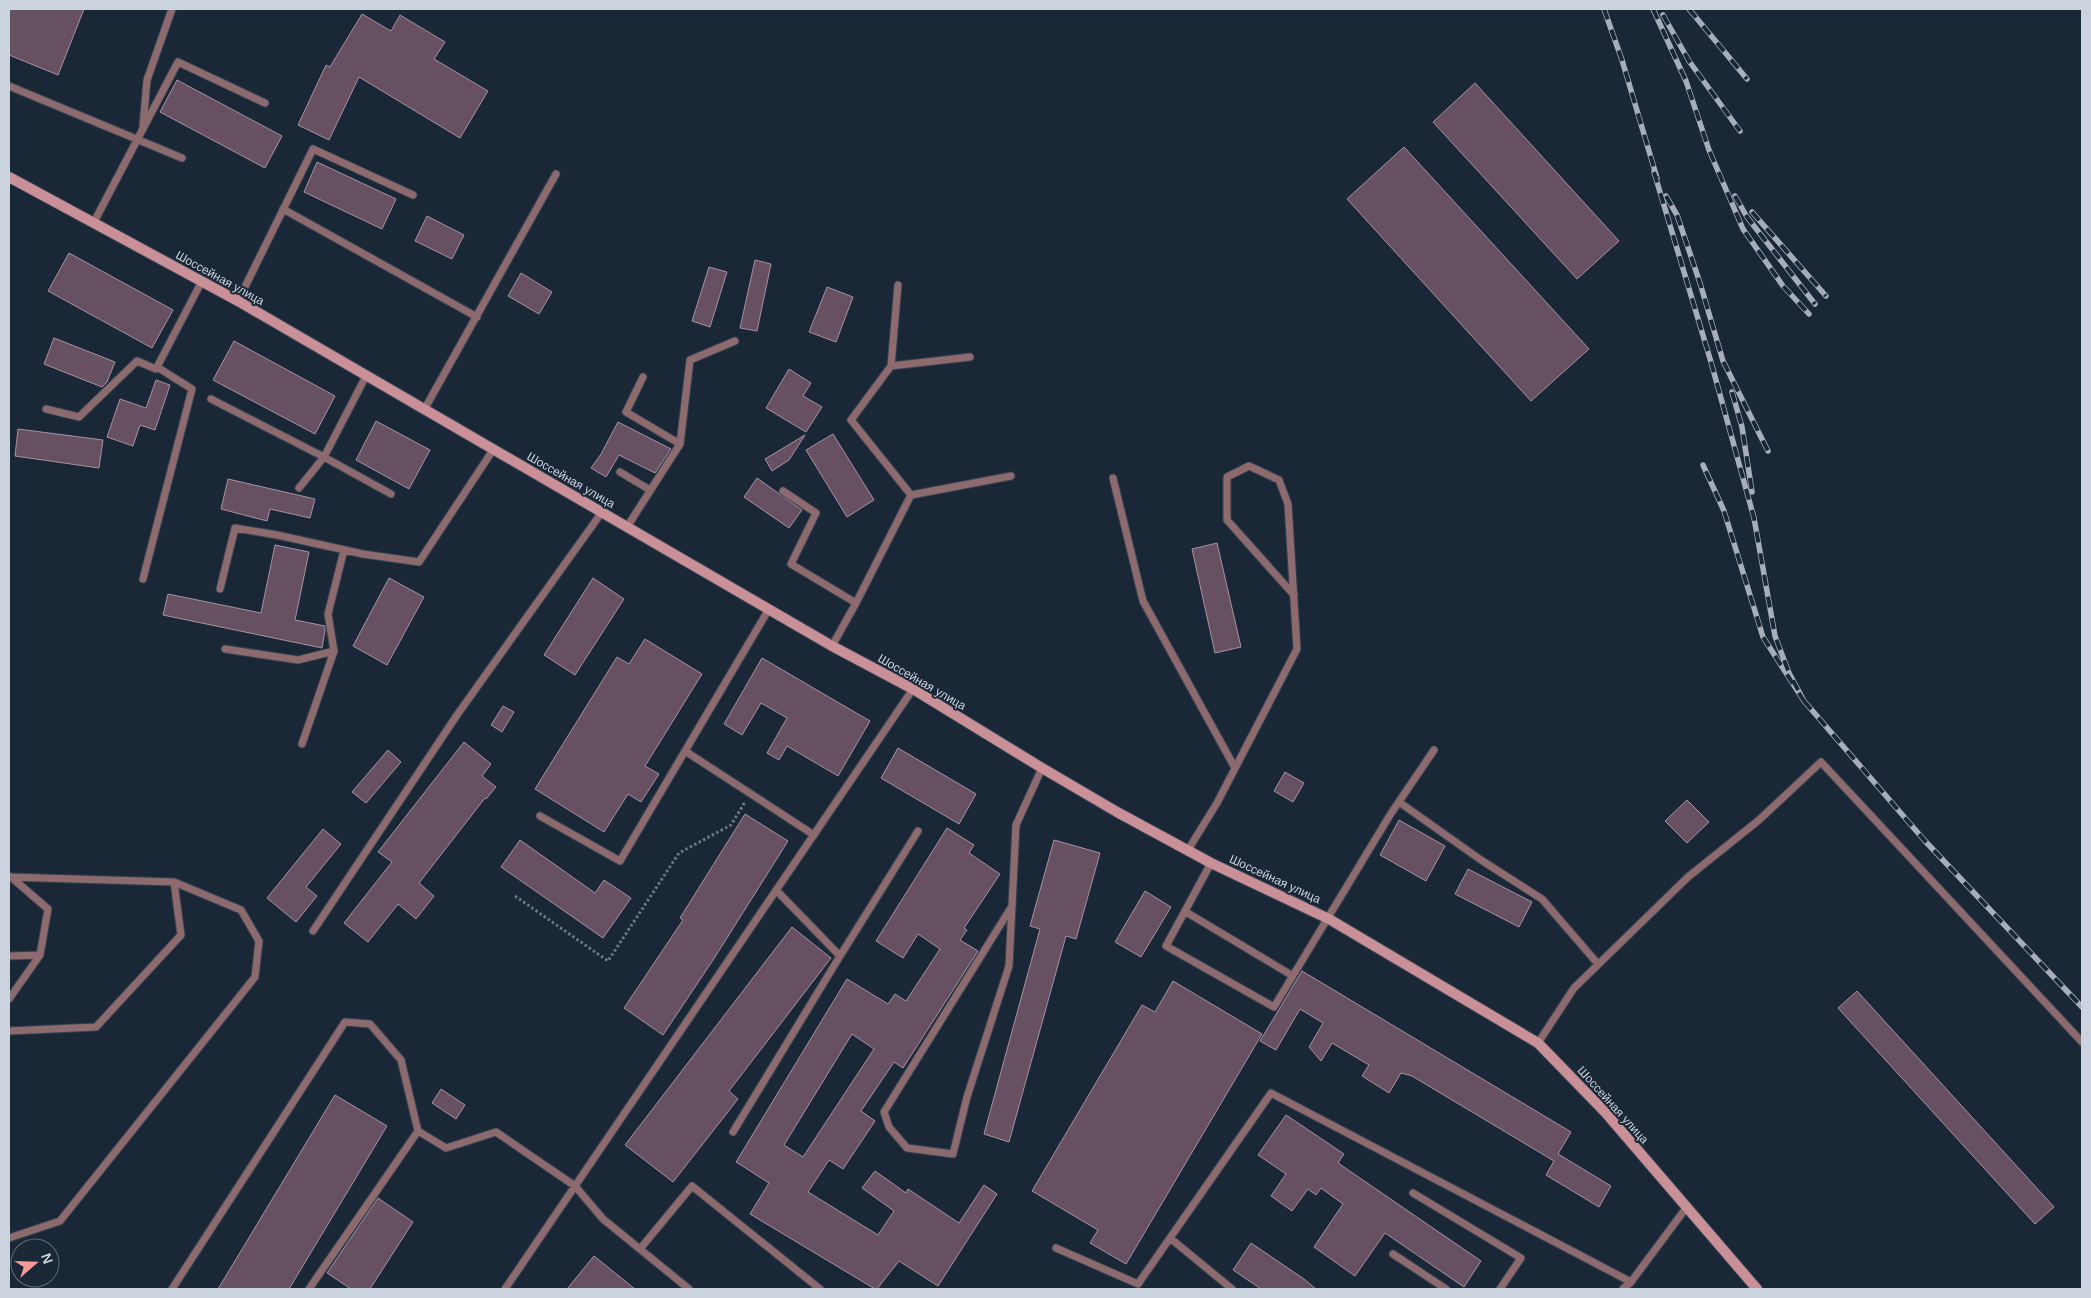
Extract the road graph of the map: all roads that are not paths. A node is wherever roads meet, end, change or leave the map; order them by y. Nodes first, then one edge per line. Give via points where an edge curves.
1 (172, 9) edge
2 (9, 86) edge
3 (265, 103) dead end
4 (142, 129) junction
5 (138, 138) junction
6 (182, 158) dead end
7 (556, 174) dead end
8 (9, 177) edge
9 (413, 195) dead end
10 (283, 209) junction
11 (94, 222) junction
12 (202, 282) junction
13 (898, 285) dead end
14 (238, 301) junction
15 (477, 318) junction
16 (735, 341) dead end
17 (970, 357) dead end
18 (891, 366) junction
19 (157, 367) junction
20 (366, 376) junction
21 (644, 377) dead end
22 (210, 399) dead end
23 (46, 410) dead end
24 (424, 410) junction
25 (680, 444) junction
26 (493, 450) junction
27 (324, 457) junction
28 (620, 472) dead end
29 (1011, 476) dead end
30 (1113, 478) dead end
31 (299, 488) dead end
32 (650, 490) junction
33 (783, 491) dead end
34 (391, 494) dead end
35 (911, 495) junction
36 (602, 512) junction
37 (627, 526) junction
38 (344, 550) junction
39 (143, 579) dead end
40 (220, 589) dead end
41 (1294, 594) junction
42 (856, 603) junction
43 (769, 609) junction
44 (832, 646) junction
45 (225, 649) dead end
46 (334, 650) junction
47 (913, 689) junction
48 (302, 744) dead end
49 (1434, 750) dead end
50 (685, 751) junction
51 (1042, 768) junction
52 (1235, 768) junction
53 (1399, 802) junction
54 (540, 816) dead end
55 (918, 831) dead end
56 (814, 834) junction
57 (1188, 850) junction
58 (1211, 863) junction
59 (10, 877) edge
60 (174, 882) junction
61 (776, 890) junction
62 (1012, 906) junction
63 (1186, 912) junction
64 (1328, 919) junction
65 (313, 931) dead end
66 (40, 955) junction
67 (9, 956) edge
68 (840, 956) junction
69 (1598, 964) junction
70 (1293, 976) junction
71 (9, 999) edge
72 (9, 1032) edge
73 (2082, 1042) edge
74 (1538, 1043) junction
75 (418, 1131) junction
76 (733, 1132) dead end
77 (575, 1186) junction
78 (1413, 1193) dead end
79 (1686, 1208) junction
80 (9, 1238) edge
81 (1170, 1238) junction
82 (1056, 1248) dead end
83 (640, 1249) junction
84 (1393, 1254) dead end
85 (1631, 1282) junction
86 (172, 1289) edge
87 (309, 1289) edge
88 (505, 1289) edge
89 (689, 1289) edge
90 (820, 1289) edge
91 (1232, 1289) edge
92 (1446, 1289) edge
93 (1500, 1289) edge
94 (1623, 1289) edge
95 (1757, 1289) edge

1 - 4 lane via 147,80
2 - 5 lane
3 - 4 lane via 178,62
4 - 5 lane
5 - 6 lane
5 - 11 lane
7 - 15 lane
8 - 11 main road, Шоссейная улица
9 - 10 lane via 312,149
10 - 14 lane
10 - 15 lane
11 - 12 main road, Шоссейная улица
12 - 14 main road, Шоссейная улица
12 - 19 lane
13 - 18 lane
14 - 20 main road, Шоссейная улица
15 - 24 lane
16 - 25 lane via 690,360
17 - 18 lane
18 - 35 lane via 851,420
19 - 23 lane via 137,360 79,417
19 - 39 lane via 192,390
20 - 24 main road, Шоссейная улица
20 - 27 lane
21 - 25 lane via 626,412
22 - 27 lane
24 - 26 main road, Шоссейная улица
25 - 32 lane
26 - 36 main road, Шоссейная улица
26 - 38 lane via 419,562
27 - 31 lane
27 - 34 lane
28 - 32 lane
29 - 35 lane
30 - 52 lane via 1142,601
32 - 37 lane
33 - 42 lane via 816,513 791,564
35 - 42 lane
36 - 37 main road, Шоссейная улица
36 - 65 lane via 457,715
37 - 43 main road, Шоссейная улица
38 - 40 lane via 235,528
38 - 46 lane via 328,614
41 - 41 lane via 1288,504 1279,480 1250,466 1227,477 1227,520
41 - 52 lane via 1297,649
42 - 44 lane
43 - 44 main road, Шоссейная улица
43 - 50 lane
44 - 47 main road, Шоссейная улица
45 - 46 lane via 298,660
46 - 48 lane
47 - 51 main road, Шоссейная улица
47 - 56 lane
49 - 53 lane
50 - 54 lane via 620,861
50 - 56 lane
51 - 57 main road, Шоссейная улица
51 - 62 lane via 1016,825
52 - 57 lane
53 - 64 lane
53 - 69 lane via 1542,899
55 - 68 lane
56 - 61 lane
57 - 58 main road, Шоссейная улица
58 - 63 lane
58 - 64 main road, Шоссейная улица
59 - 60 lane
59 - 66 lane via 48,909
60 - 72 lane via 181,935 96,1027
60 - 80 lane via 241,910 259,941 255,977 60,1221
61 - 68 lane
61 - 77 lane
62 - 62 lane via 1009,966 967,1097 954,1154 907,1148 889,1126 884,1112
63 - 70 lane
63 - 70 lane via 1166,946 1274,1007
64 - 70 lane
64 - 74 main road, Шоссейная улица
66 - 67 lane
66 - 71 lane
68 - 76 lane
69 - 73 lane via 1688,877 1759,820 1820,762
69 - 74 lane via 1574,988
74 - 79 main road, Шоссейная улица via 1605,1112
75 - 77 lane via 446,1148 496,1132
75 - 86 lane via 401,1060 370,1024 345,1022
75 - 87 lane
77 - 83 lane via 603,1219
77 - 88 lane
78 - 93 lane via 1521,1258
79 - 85 lane
79 - 95 main road, Шоссейная улица
81 - 82 lane via 1138,1284
81 - 85 lane via 1271,1093
81 - 91 lane
83 - 89 lane
83 - 90 lane via 692,1186
84 - 92 lane
85 - 94 lane

